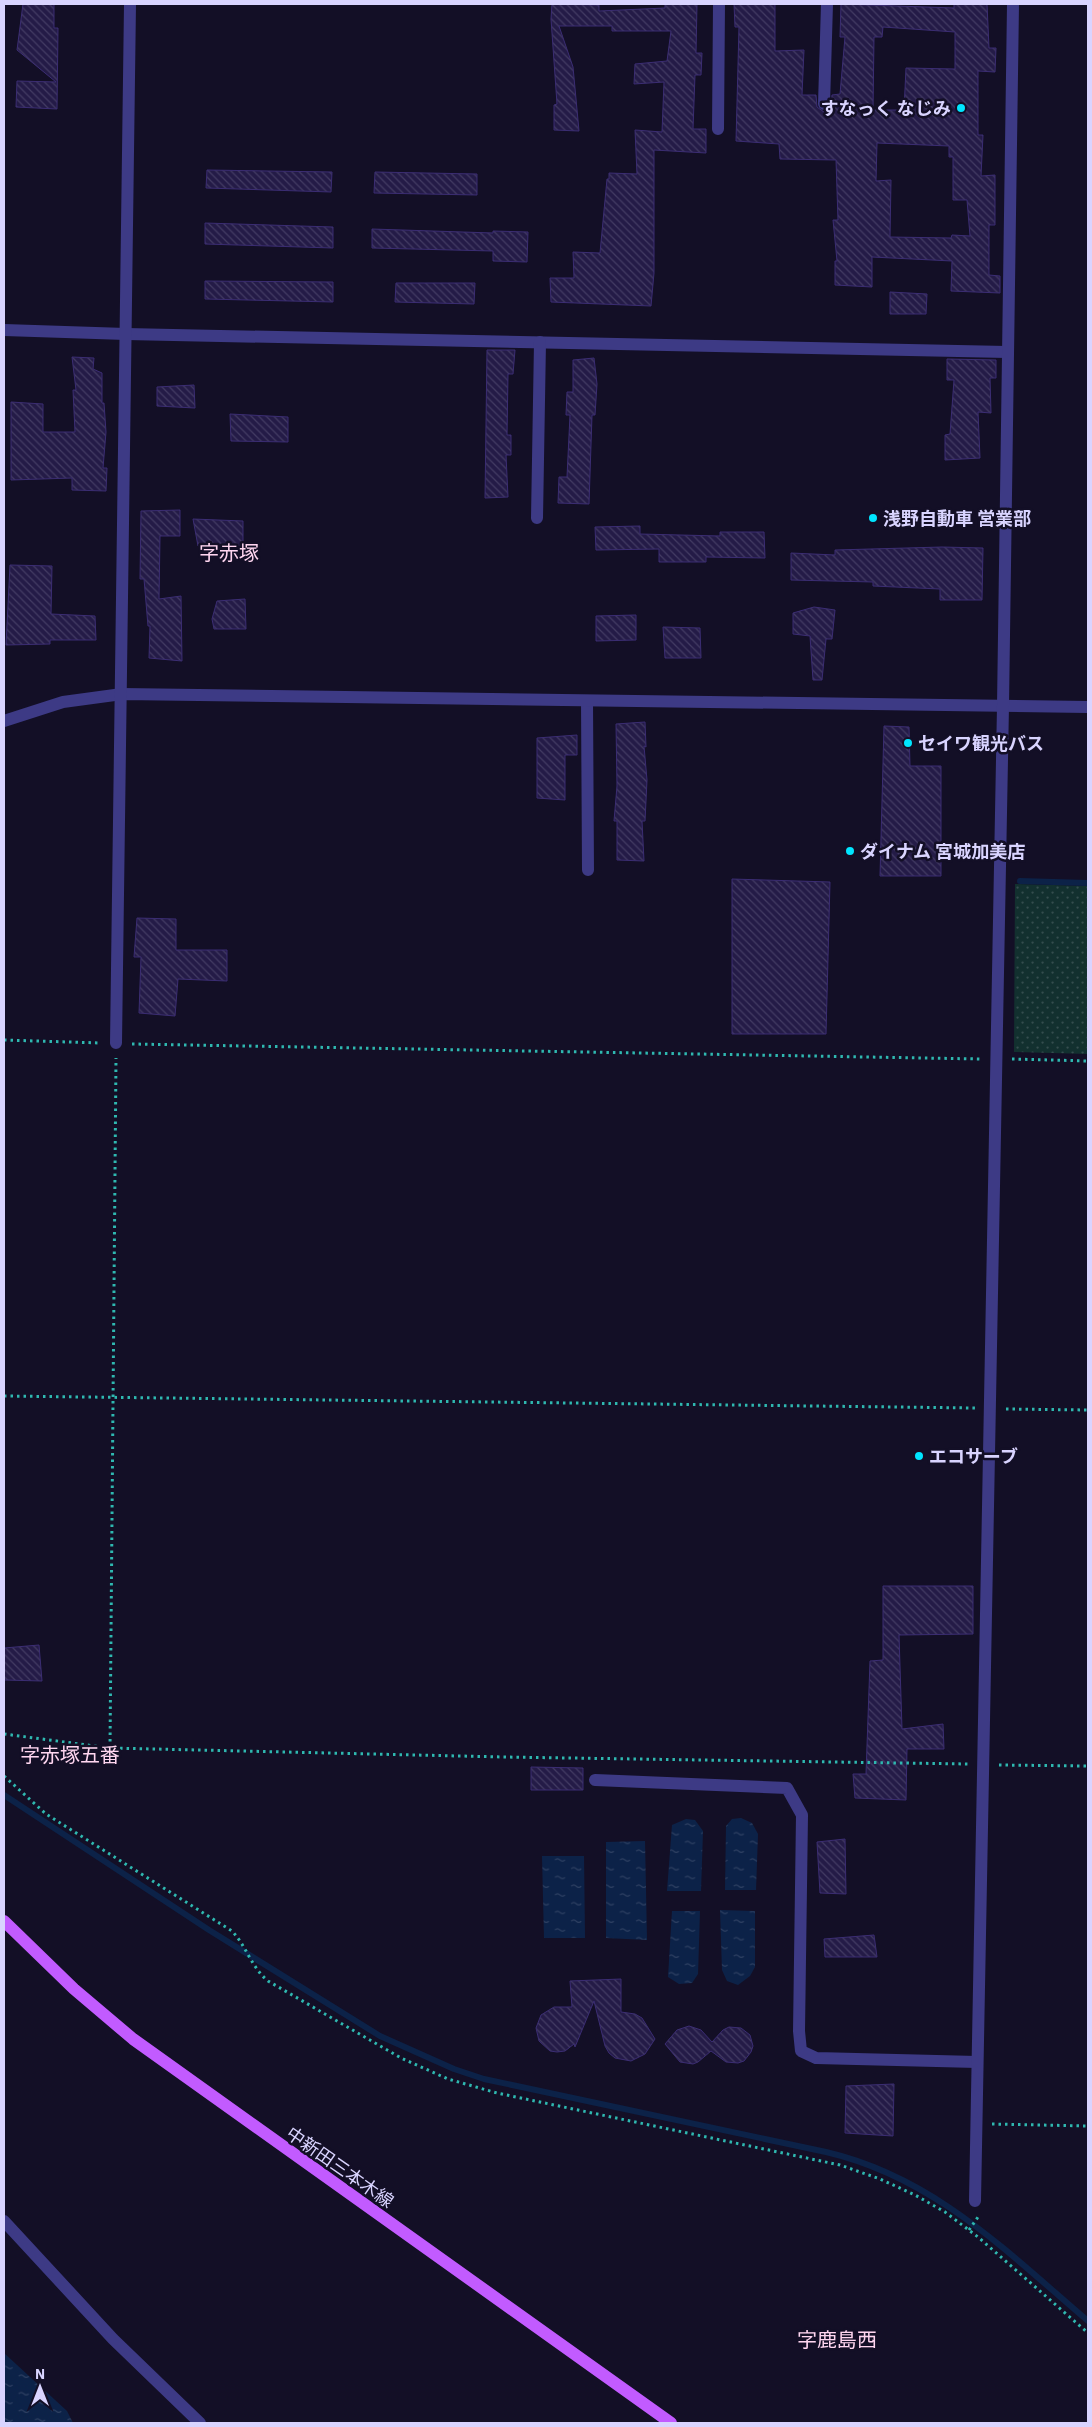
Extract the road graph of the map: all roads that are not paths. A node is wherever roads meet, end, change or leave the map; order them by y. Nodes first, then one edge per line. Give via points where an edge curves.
1 (130, 4) edge
2 (719, 4) edge
3 (827, 4) edge
4 (1013, 4) edge
5 (824, 104) dead end
6 (718, 128) dead end
7 (4, 330) edge
8 (126, 334) junction
9 (540, 342) junction
10 (1007, 352) junction
11 (537, 518) dead end
12 (122, 694) junction
13 (587, 701) junction
14 (1003, 706) junction
15 (1088, 707) edge
16 (4, 721) edge
17 (588, 870) dead end
18 (116, 1043) road end
19 (595, 1780) dead end
20 (4, 1921) edge
21 (977, 2062) junction
22 (975, 2200) dead end
23 (4, 2221) edge
24 (200, 2423) edge
25 (671, 2423) edge

1 - 8 street
2 - 6 street
3 - 5 street
4 - 10 street
7 - 8 street
8 - 9 street
8 - 12 street
9 - 10 street
9 - 11 street
10 - 14 street
12 - 13 street
12 - 16 street via 63,702
12 - 18 street
13 - 14 street
13 - 17 street
14 - 15 street
14 - 21 street
19 - 21 street via 787,1788 802,1815 801,2051 816,2058
20 - 25 main road, 中新田三本木線 via 74,1989 132,2039
21 - 22 street
23 - 24 street via 113,2339

